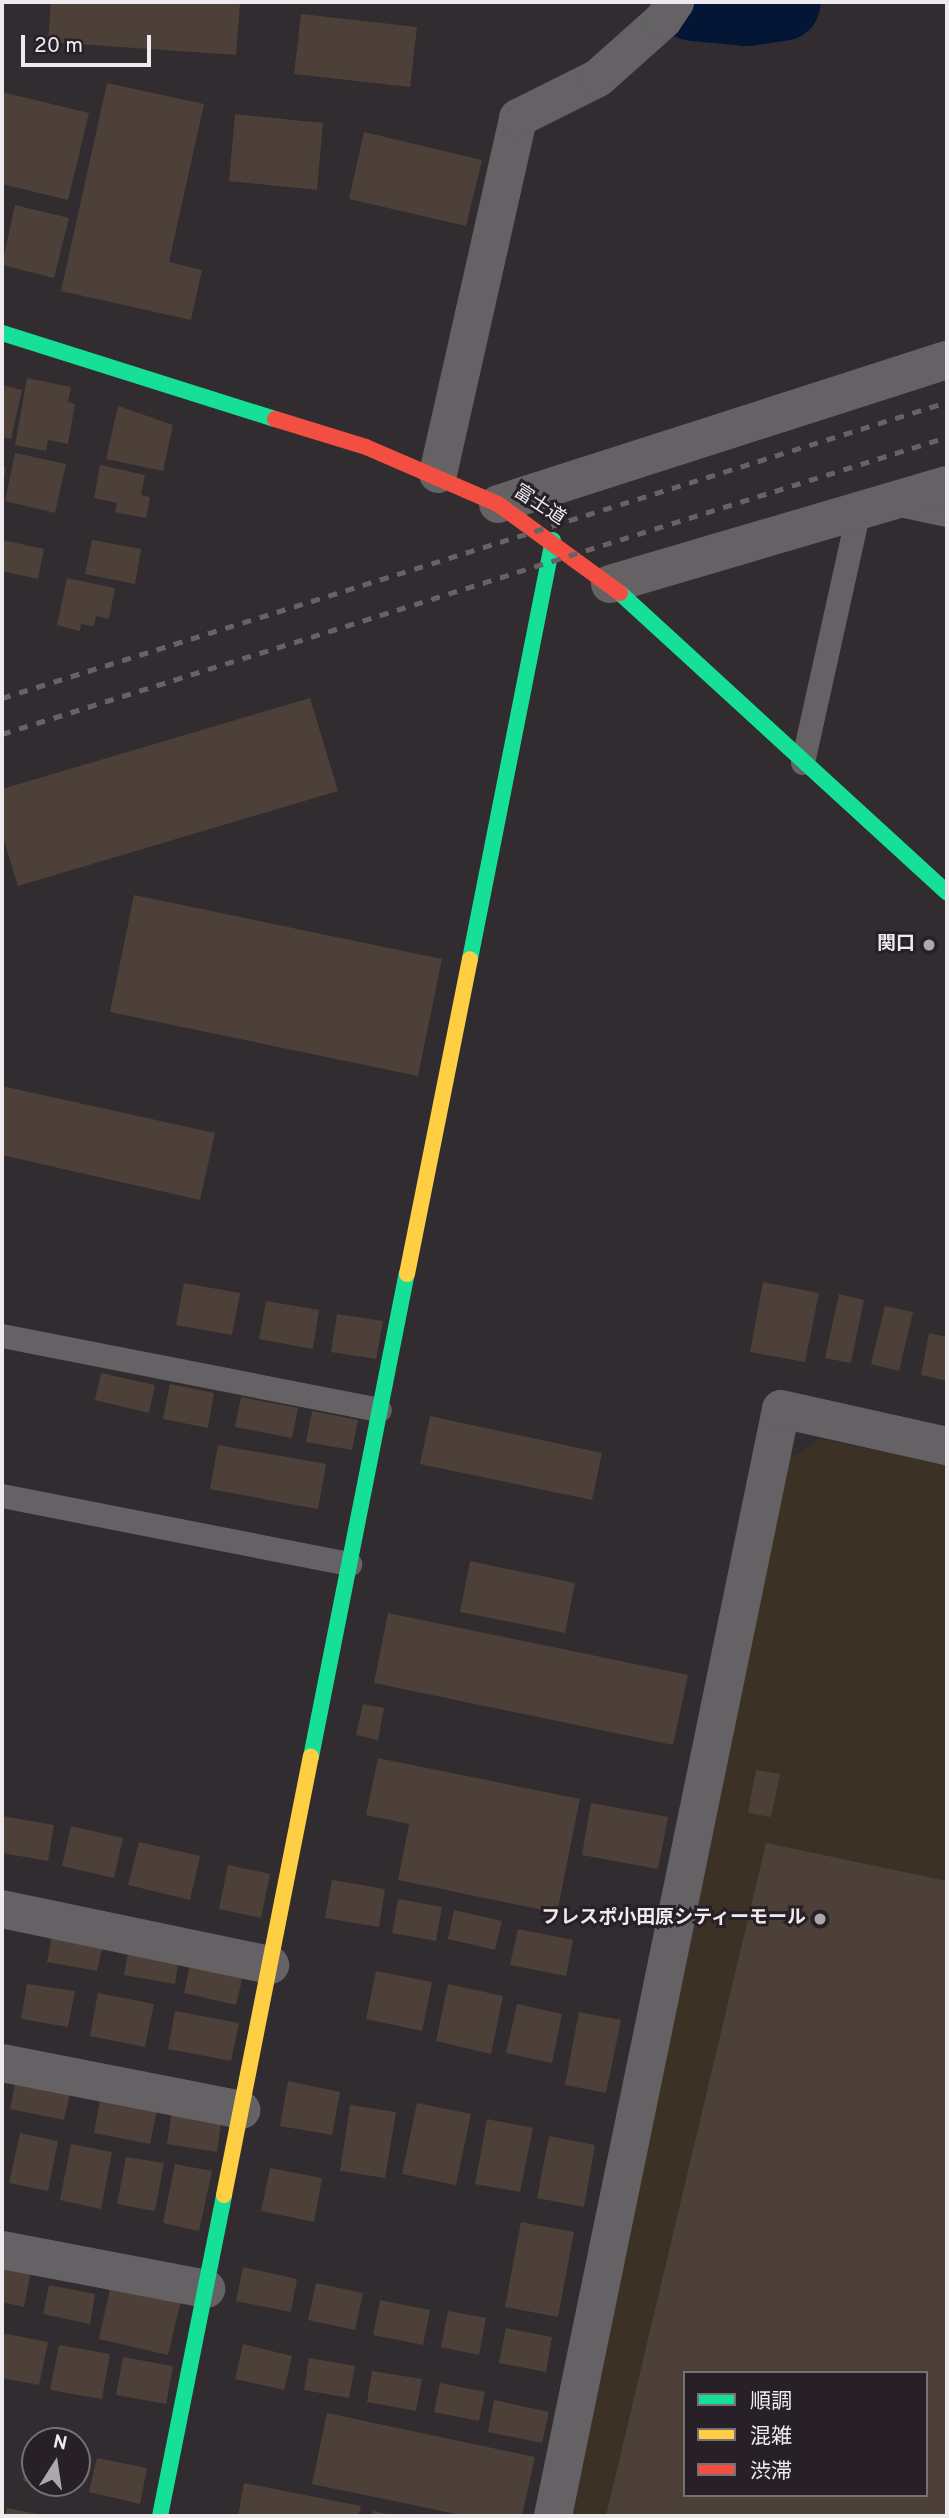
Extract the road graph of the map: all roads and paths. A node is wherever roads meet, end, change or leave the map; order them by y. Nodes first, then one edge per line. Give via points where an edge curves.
1 (669, 11) edge
2 (2, 333) edge
3 (947, 360) edge
4 (438, 474) junction
5 (947, 485) edge
6 (498, 504) junction
7 (873, 506) junction
8 (947, 515) edge
9 (553, 540) junction
10 (610, 584) junction
11 (803, 763) junction
12 (947, 893) edge
13 (2, 1336) edge
14 (380, 1410) junction
15 (947, 1446) edge
16 (2, 1496) edge
17 (350, 1564) junction
18 (2, 1909) edge
19 (270, 1965) junction
20 (2, 2063) edge
21 (241, 2110) junction
22 (2, 2250) edge
23 (206, 2289) junction
24 (160, 2516) edge
25 (553, 2516) edge

1 - 4 street via 598,78 518,118
2 - 4 street, 富士道 via 366,447
3 - 6 street
4 - 6 street, 富士道
5 - 7 street
6 - 9 street, 富士道
7 - 8 lane
7 - 10 street
7 - 11 lane
9 - 10 street, 富士道
9 - 14 street
10 - 11 street, 富士道
11 - 12 street, 富士道
13 - 14 lane
14 - 17 street
15 - 25 street via 781,1409
16 - 17 lane
17 - 19 street
18 - 19 street
19 - 21 street
20 - 21 street
21 - 23 street
22 - 23 street
23 - 24 street

